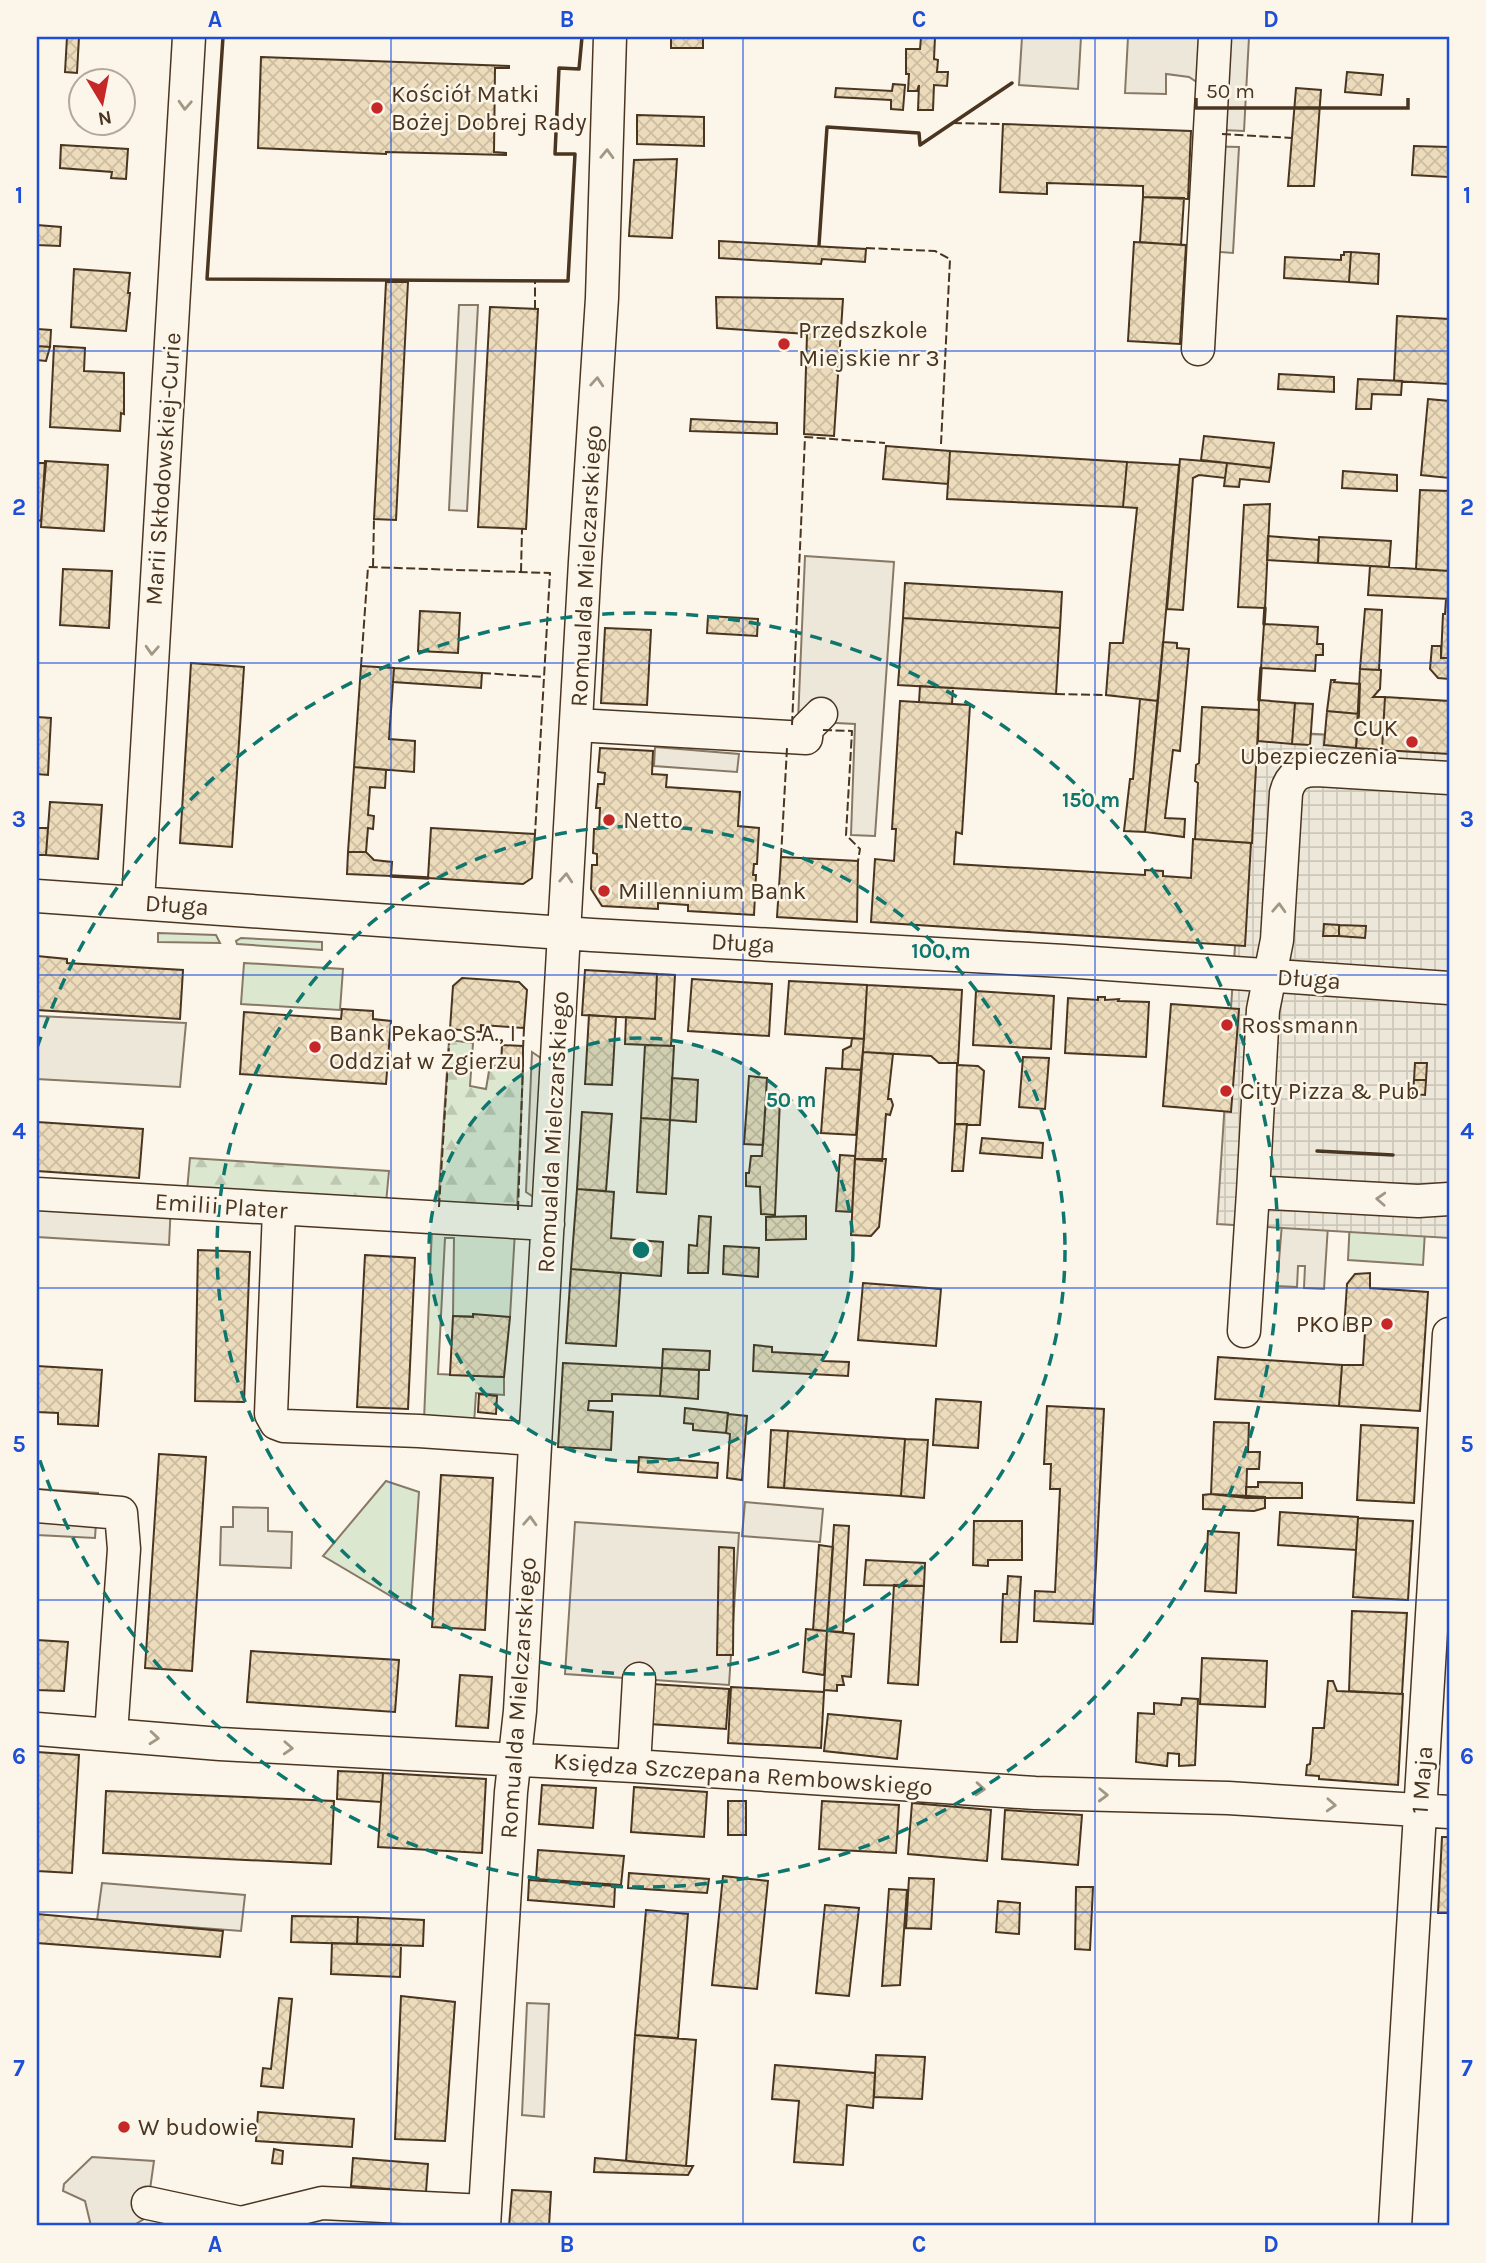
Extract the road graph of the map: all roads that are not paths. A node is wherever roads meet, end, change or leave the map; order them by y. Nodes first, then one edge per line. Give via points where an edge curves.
1 (189, 37) edge
2 (610, 37) edge
3 (1216, 37) edge
4 (1198, 349) dead end
5 (821, 713) dead end
6 (576, 725) junction
7 (1449, 778) edge
8 (37, 896) edge
9 (138, 902) junction
10 (564, 933) junction
11 (1270, 976) junction
12 (1449, 988) edge
13 (1253, 1192) junction
14 (37, 1194) edge
15 (1449, 1199) edge
16 (279, 1210) junction
17 (548, 1224) junction
18 (1244, 1331) dead end
19 (1449, 1335) edge
20 (535, 1439) junction
21 (37, 1506) edge
22 (639, 1679) dead end
23 (37, 1729) edge
24 (111, 1734) junction
25 (514, 1760) junction
26 (634, 1766) junction
27 (1434, 1811) edge
28 (148, 2203) dead end
29 (484, 2218) edge
30 (1395, 2226) edge

1 -> 9 street, Marii Skłodowskiej-Curie
6 -> 2 street, Romualda Mielczarskiego via 602,298
3 - 4 street
5 - 6 street via 807,728 806,738
10 -> 6 street, Romualda Mielczarskiego
11 -> 7 street via 1278,940 1286,793 1291,780 1317,769
8 - 9 street, Długa
9 - 10 street, Długa
10 - 11 street, Długa
10 - 17 street, Romualda Mielczarskiego
11 - 12 street, Długa
11 - 13 street via 1263,1010
15 -> 13 street
13 - 18 street
14 - 16 street, Emilii Plater
16 - 17 street, Emilii Plater
16 - 20 street via 271,1414 276,1423
17 - 20 street, Romualda Mielczarskiego
19 - 27 street, 1 Maja
25 -> 20 street, Romualda Mielczarskiego
21 - 24 street via 121,1513 124,1549
22 - 26 street
23 - 24 street, Księdza Szczepana Rembowskiego
24 -> 25 street, Księdza Szczepana Rembowskiego
25 - 26 street, Księdza Szczepana Rembowskiego
25 - 29 street, Romualda Mielczarskiego
26 -> 27 street, Księdza Szczepana Rembowskiego via 1035,1793 1228,1798
27 - 30 street, 1 Maja
28 - 29 street via 241,2223 322,2203

